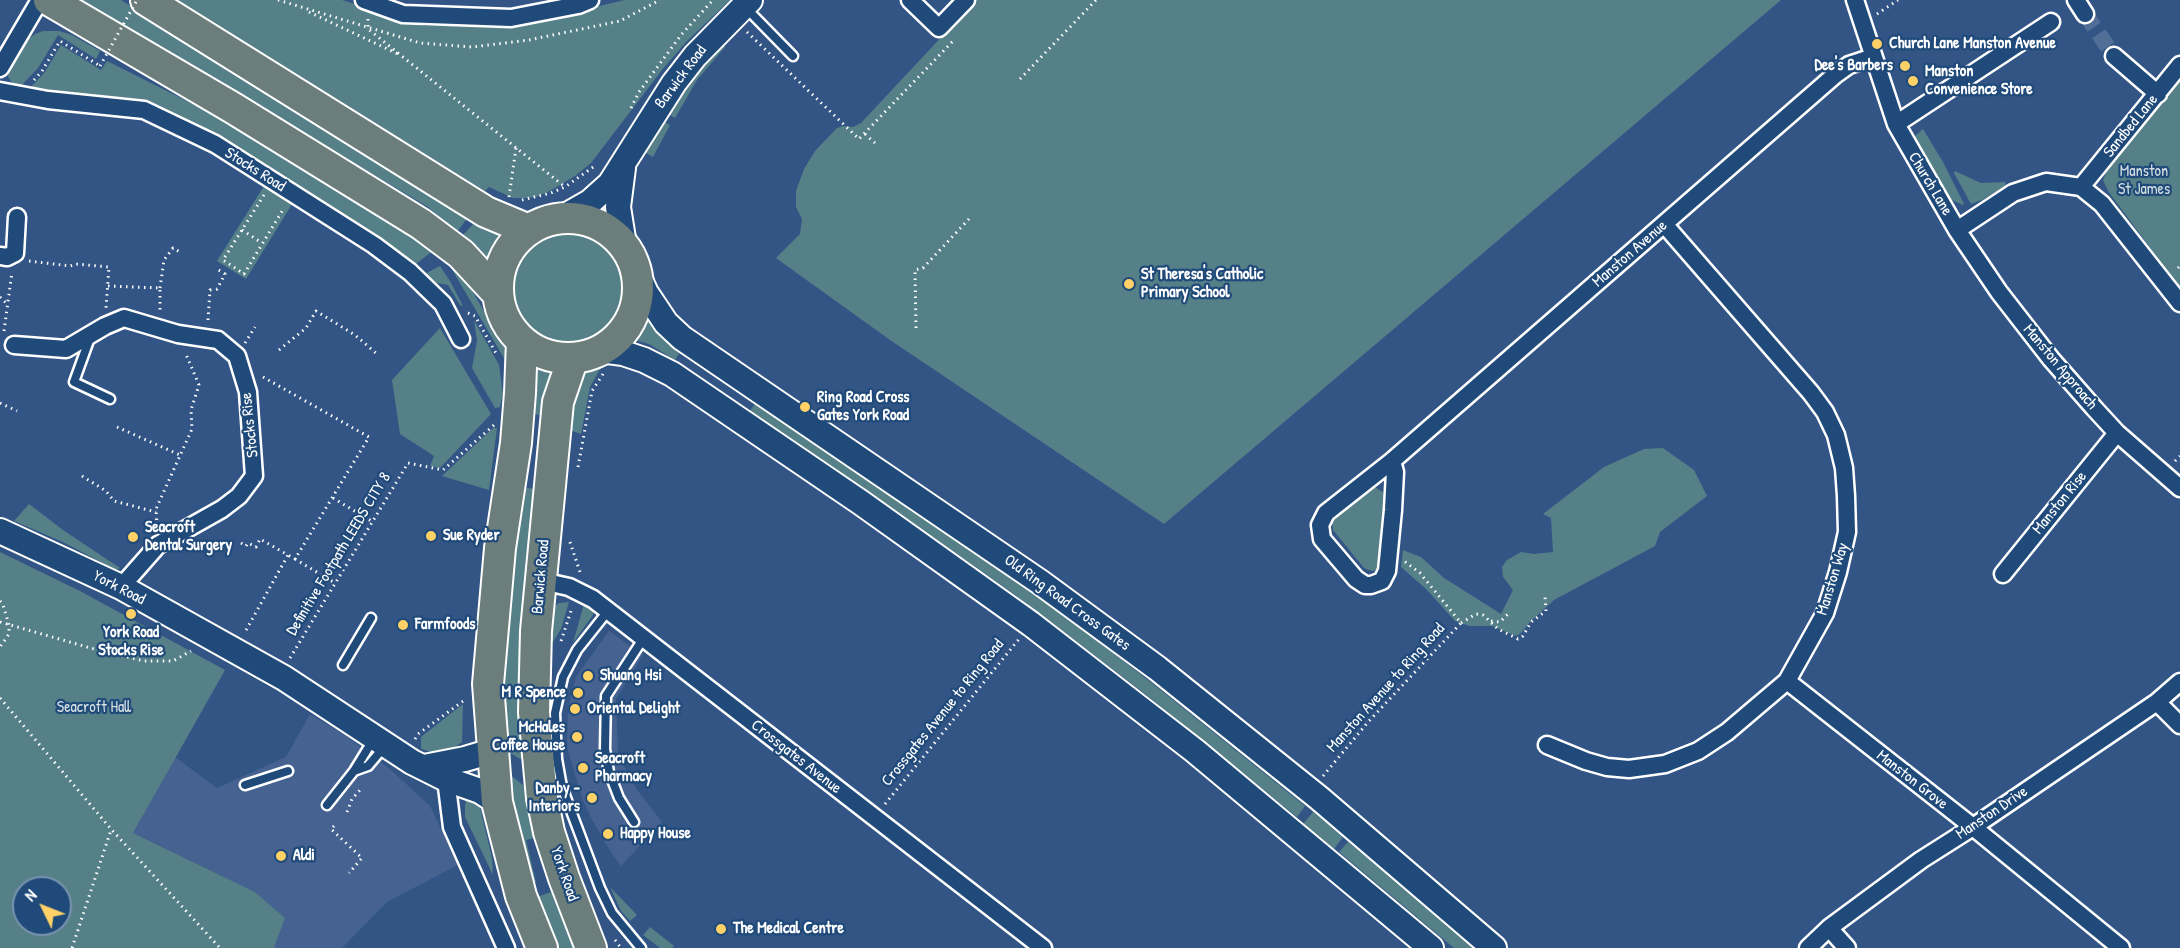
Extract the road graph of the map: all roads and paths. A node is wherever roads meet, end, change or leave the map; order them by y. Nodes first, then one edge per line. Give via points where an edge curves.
1 (40, 0) edge
2 (49, 0) edge
3 (137, 0) edge
4 (146, 0) edge
5 (590, 0) edge
6 (712, 0) edge
7 (910, 0) edge
8 (966, 0) edge
9 (1096, 0) edge
10 (1855, 0) edge
11 (1898, 0) edge
12 (366, 1) edge
13 (298, 7) dead end
14 (742, 8) edge
15 (1875, 16) dead end
16 (2051, 22) dead end
17 (939, 28) junction
18 (402, 56) junction
19 (793, 56) dead end
20 (2114, 56) tunnel mouth
21 (1873, 57) junction
22 (2180, 65) edge
23 (0, 68) edge
24 (42, 71) dead end
25 (1020, 79) dead end
26 (0, 91) edge
27 (2158, 94) junction
28 (630, 110) dead end
29 (1896, 124) junction
30 (865, 133) junction
31 (875, 143) dead end
32 (516, 148) junction
33 (600, 159) dead end
34 (624, 163) junction
35 (273, 181) junction
36 (565, 187) junction
37 (2081, 187) junction
38 (293, 194) junction
39 (519, 201) dead end
40 (508, 202) dead end
41 (17, 217) dead end
42 (562, 218) junction
43 (969, 219) dead end
44 (1664, 224) junction
45 (242, 230) junction
46 (529, 230) junction
47 (1957, 230) junction
48 (262, 243) junction
49 (180, 252) dead end
50 (10, 256) edge
51 (630, 258) junction
52 (217, 269) dead end
53 (108, 286) junction
54 (160, 288) junction
55 (498, 294) junction
56 (0, 297) edge
57 (2180, 303) edge
58 (8, 304) junction
59 (443, 304) junction
60 (916, 328) dead end
61 (98, 329) junction
62 (159, 329) junction
63 (178, 334) junction
64 (207, 337) junction
65 (462, 339) dead end
66 (522, 341) junction
67 (14, 345) joint
68 (279, 350) dead end
69 (377, 354) dead end
70 (593, 359) junction
71 (502, 363) dead end
72 (263, 377) dead end
73 (110, 399) dead end
74 (0, 403) edge
75 (17, 411) dead end
76 (502, 424) dead end
77 (117, 427) dead end
78 (2117, 433) junction
79 (180, 455) junction
80 (1392, 461) junction
81 (82, 476) dead end
82 (576, 476) dead end
83 (2180, 488) edge
84 (332, 498) junction
85 (156, 512) junction
86 (373, 522) junction
87 (0, 531) edge
88 (569, 539) dead end
89 (241, 543) dead end
90 (158, 545) junction
91 (1391, 551) junction
92 (288, 555) junction
93 (295, 559) junction
94 (2003, 574) dead end
95 (542, 581) junction
96 (335, 583) junction
97 (121, 587) junction
98 (577, 590) junction
99 (1545, 596) dead end
100 (0, 601) edge
101 (608, 611) junction
102 (1509, 613) dead end
103 (371, 618) dead end
104 (1489, 620) junction
105 (0, 622) edge
106 (1461, 622) junction
107 (9, 624) junction
108 (1031, 624) junction
109 (214, 638) junction
110 (644, 639) junction
111 (558, 645) dead end
112 (0, 647) edge
113 (235, 650) junction
114 (343, 665) dead end
115 (280, 675) junction
116 (1786, 681) junction
117 (2180, 682) edge
118 (468, 697) dead end
119 (0, 698) edge
120 (2157, 702) junction
121 (2180, 725) edge
122 (380, 741) junction
123 (414, 741) dead end
124 (1547, 745) dead end
125 (492, 751) junction
126 (424, 767) junction
127 (288, 771) dead end
128 (354, 771) junction
129 (446, 779) junction
130 (245, 785) dead end
131 (361, 789) dead end
132 (1311, 791) junction
133 (542, 798) junction
134 (498, 802) junction
135 (327, 806) dead end
136 (347, 812) dead end
137 (874, 817) junction
138 (634, 822) dead end
139 (334, 826) dead end
140 (1973, 827) junction
141 (111, 829) junction
142 (349, 873) dead end
143 (1829, 928) junction
144 (72, 948) edge
145 (220, 948) edge
146 (506, 948) edge
147 (542, 948) edge
148 (591, 948) edge
149 (640, 948) edge
150 (1043, 948) edge
151 (1431, 948) edge
152 (1494, 948) edge
153 (1808, 948) edge
154 (1847, 948) edge
155 (2121, 948) edge

1 - 23 street
2 - 55 highway via 421,224 461,254
3 - 24 path, bridge via 100,66 60,41
4 - 46 highway via 486,212
5 - 12 street via 511,18 403,14
6 - 28 path via 681,35
7 - 17 street
8 - 17 street
9 - 25 path
10 - 21 street, Church Lane
11 - 15 path
12 - 18 path via 368,28
13 - 18 path
14 - 19 lane
14 - 30 path via 859,140
14 - 34 main road, Barwick Road via 674,83
16 - 29 street
17 - 30 path via 953,41
18 - 32 path
20 - 27 street
21 - 29 street, Church Lane
21 - 44 street, Manston Avenue via 1849,65 1835,75
22 - 27 street, Sandbed Lane
26 - 35 street, Stocks Road via 144,110 215,144
27 - 37 street, Sandbed Lane
29 - 47 street, Church Lane
30 - 31 path
32 - 36 path
32 - 40 path
33 - 36 path
34 - 42 main road, Barwick Road via 610,184 590,202
34 - 51 main road, Barwick Road via 618,207
35 - 38 street, Stocks Road
35 - 45 path
36 - 39 path
37 - 47 street, Church Lane via 2046,182 2013,193
37 - 57 street via 2102,204
38 - 48 path
38 - 59 street, Stocks Road via 374,245
41 - 50 street
42 - 46 highway
42 - 51 highway via 585,220 607,230
43 - 60 path via 923,268 915,270
44 - 80 street, Manston Avenue
44 - 116 street, Manston Way via 1811,393 1836,435 1844,468 1847,532 1825,613
45 - 48 path
45 - 48 path via 223,260 244,274
46 - 55 highway via 512,246 502,266
47 - 78 street, Manston Approach via 2052,359
49 - 54 path via 173,248 164,260
50 - 53 path via 70,266 109,267
50 - 58 path
51 - 70 highway via 637,302 630,322
51 - 132 main road, Old Ring Road Cross Gates via 666,323 682,338 1040,582
52 - 64 path via 225,274 217,289 210,290
53 - 54 path
53 - 61 path
54 - 62 path
55 - 66 highway via 507,323
56 - 58 path
58 - 67 path via 3,338
59 - 65 street, Stocks Road
59 - 71 path via 475,316
61 - 62 street, Stocks Rise via 124,318
61 - 67 street, Stocks Rise via 66,349
61 - 73 lane via 74,382
62 - 63 street, Stocks Rise
63 - 64 street, Stocks Rise
63 - 79 path via 199,386 191,410 192,429
64 - 90 street, Stocks Rise via 227,345 237,356 248,392 254,476 239,496 222,509
66 - 70 highway via 555,357
66 - 125 highway via 516,443 500,548 488,684
68 - 69 path via 306,328 316,311
70 - 82 path via 592,391
70 - 95 highway, Barwick Road via 558,402
70 - 108 main road via 623,354 672,374
72 - 84 path, Stocks Rise via 369,437
74 - 75 path
76 - 86 path, Definitive Footpath LEEDS CITY 8 via 493,425 442,470 408,463
77 - 79 path
78 - 83 street, Manston Approach
78 - 94 street, Manston Rise
79 - 85 path
80 - 91 street, Manston Avenue via 1395,472
80 - 91 street, Manston Avenue via 1326,513 1320,525 1323,539 1365,585 1377,584 1385,577
81 - 85 path via 114,501
84 - 86 path
84 - 93 path, Stocks Rise
85 - 90 path
86 - 96 path, Definitive Footpath LEEDS CITY 8
87 - 97 main road, York Road
88 - 98 path via 581,574
89 - 92 path via 256,547 261,539
90 - 97 street, Stocks Rise
91 - 106 path, Manston Avenue to Ring Road via 1420,573
92 - 93 path
92 - 113 path
93 - 96 path
95 - 98 street, Crossgates Avenue
95 - 133 highway, Barwick Road via 534,712
96 - 115 path, Definitive Footpath LEEDS CITY 8
97 - 109 main road, York Road
98 - 101 street, Crossgates Avenue
98 - 111 path
99 - 104 path via 1546,610 1518,639 1498,630
100 - 107 path
101 - 110 street, Crossgates Avenue
101 - 149 lane via 577,650 563,677 555,713 557,759 562,787 600,888 612,913
102 - 104 path via 1500,622
103 - 114 lane
104 - 106 path via 1476,614
105 - 107 path
106 - 132 path, Manston Avenue to Ring Road via 1369,721
107 - 109 path via 144,661 173,661
107 - 112 path via 9,634
108 - 137 path, Crossgates Avenue to Ring Road
108 - 151 main road via 1195,751
109 - 113 main road, York Road
110 - 137 street, Crossgates Avenue
110 - 138 lane via 606,696 605,749 609,772
113 - 115 main road, York Road
115 - 122 main road, York Road
116 - 124 street, Manston Way via 1727,732 1698,751 1665,764 1629,770 1607,767
116 - 140 street, Manston Grove
117 - 120 street, Manston Drive
118 - 123 path
119 - 141 path
120 - 121 street
120 - 140 street, Manston Drive
122 - 126 main road, York Road
122 - 128 lane
122 - 128 lane via 368,766
125 - 126 main road
125 - 133 highway via 521,766
125 - 134 highway
126 - 129 main road, York Road
127 - 130 lane
128 - 135 lane
129 - 134 main road, York Road
129 - 146 street via 452,827
131 - 136 path
132 - 152 main road, Old Ring Road Cross Gates
133 - 148 highway, York Road via 564,878
134 - 147 highway via 521,896
137 - 150 street, Crossgates Avenue
139 - 142 path via 331,829 362,858
140 - 143 street, Manston Drive
140 - 155 street, Manston Grove
141 - 144 path
141 - 145 path
143 - 153 street, Manston Drive
143 - 154 street

